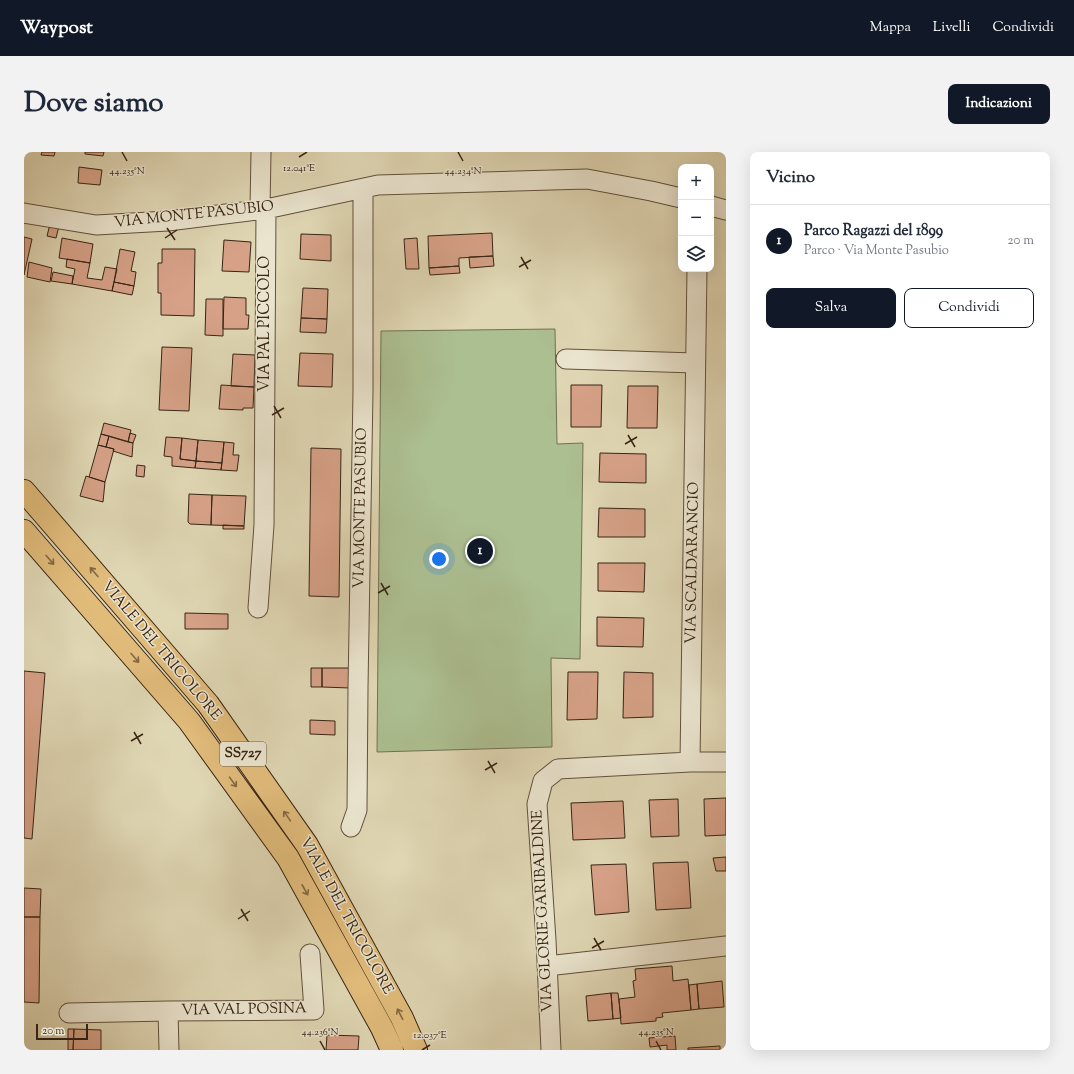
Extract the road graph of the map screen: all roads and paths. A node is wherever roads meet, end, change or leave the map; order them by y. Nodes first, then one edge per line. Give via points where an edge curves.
1 (261, 152) edge
2 (363, 189) junction
3 (678, 197) edge
4 (714, 207) edge
5 (263, 209) junction
6 (726, 210) edge
7 (24, 213) edge
8 (697, 272) edge
9 (566, 359) dead end
10 (695, 363) junction
11 (24, 491) edge
12 (24, 531) edge
13 (258, 608) dead end
14 (690, 762) junction
15 (726, 762) edge
16 (351, 827) dead end
17 (726, 946) edge
18 (310, 954) dead end
19 (547, 966) junction
20 (168, 1011) junction
21 (69, 1013) dead end
22 (168, 1050) edge
23 (392, 1050) edge
24 (416, 1050) edge
25 (551, 1050) edge

1 - 5 street, VIA PAL PICCOLO
2 - 3 street, VIA MONTE PASUBIO via 378,185 587,179
2 - 5 street, VIA MONTE PASUBIO
2 - 16 street, VIA MONTE PASUBIO via 364,391 357,810
4 - 6 street
5 - 7 street, VIA MONTE PASUBIO via 168,221 96,225
5 - 13 street, VIA PAL PICCOLO via 264,525
8 - 10 street, VIA SCALDARANCIO
9 - 10 street
10 - 14 street, VIA SCALDARANCIO
24 -> 11 highway, VIALE DEL TRICOLORE / SS727 via 402,1018 308,845 208,704
12 -> 23 highway, VIALE DEL TRICOLORE / SS727 via 189,721 288,858
14 - 15 street, VIA GLORIE GARIBALDINE
14 - 19 street, VIA GLORIE GARIBALDINE via 558,769 543,781 537,804
17 - 19 street
18 - 20 street, VIA VAL POSINA via 314,1010
19 - 25 street, VIA GLORIE GARIBALDINE
20 - 21 street, VIA VAL POSINA
20 - 22 street, VIA VAL POSINA

